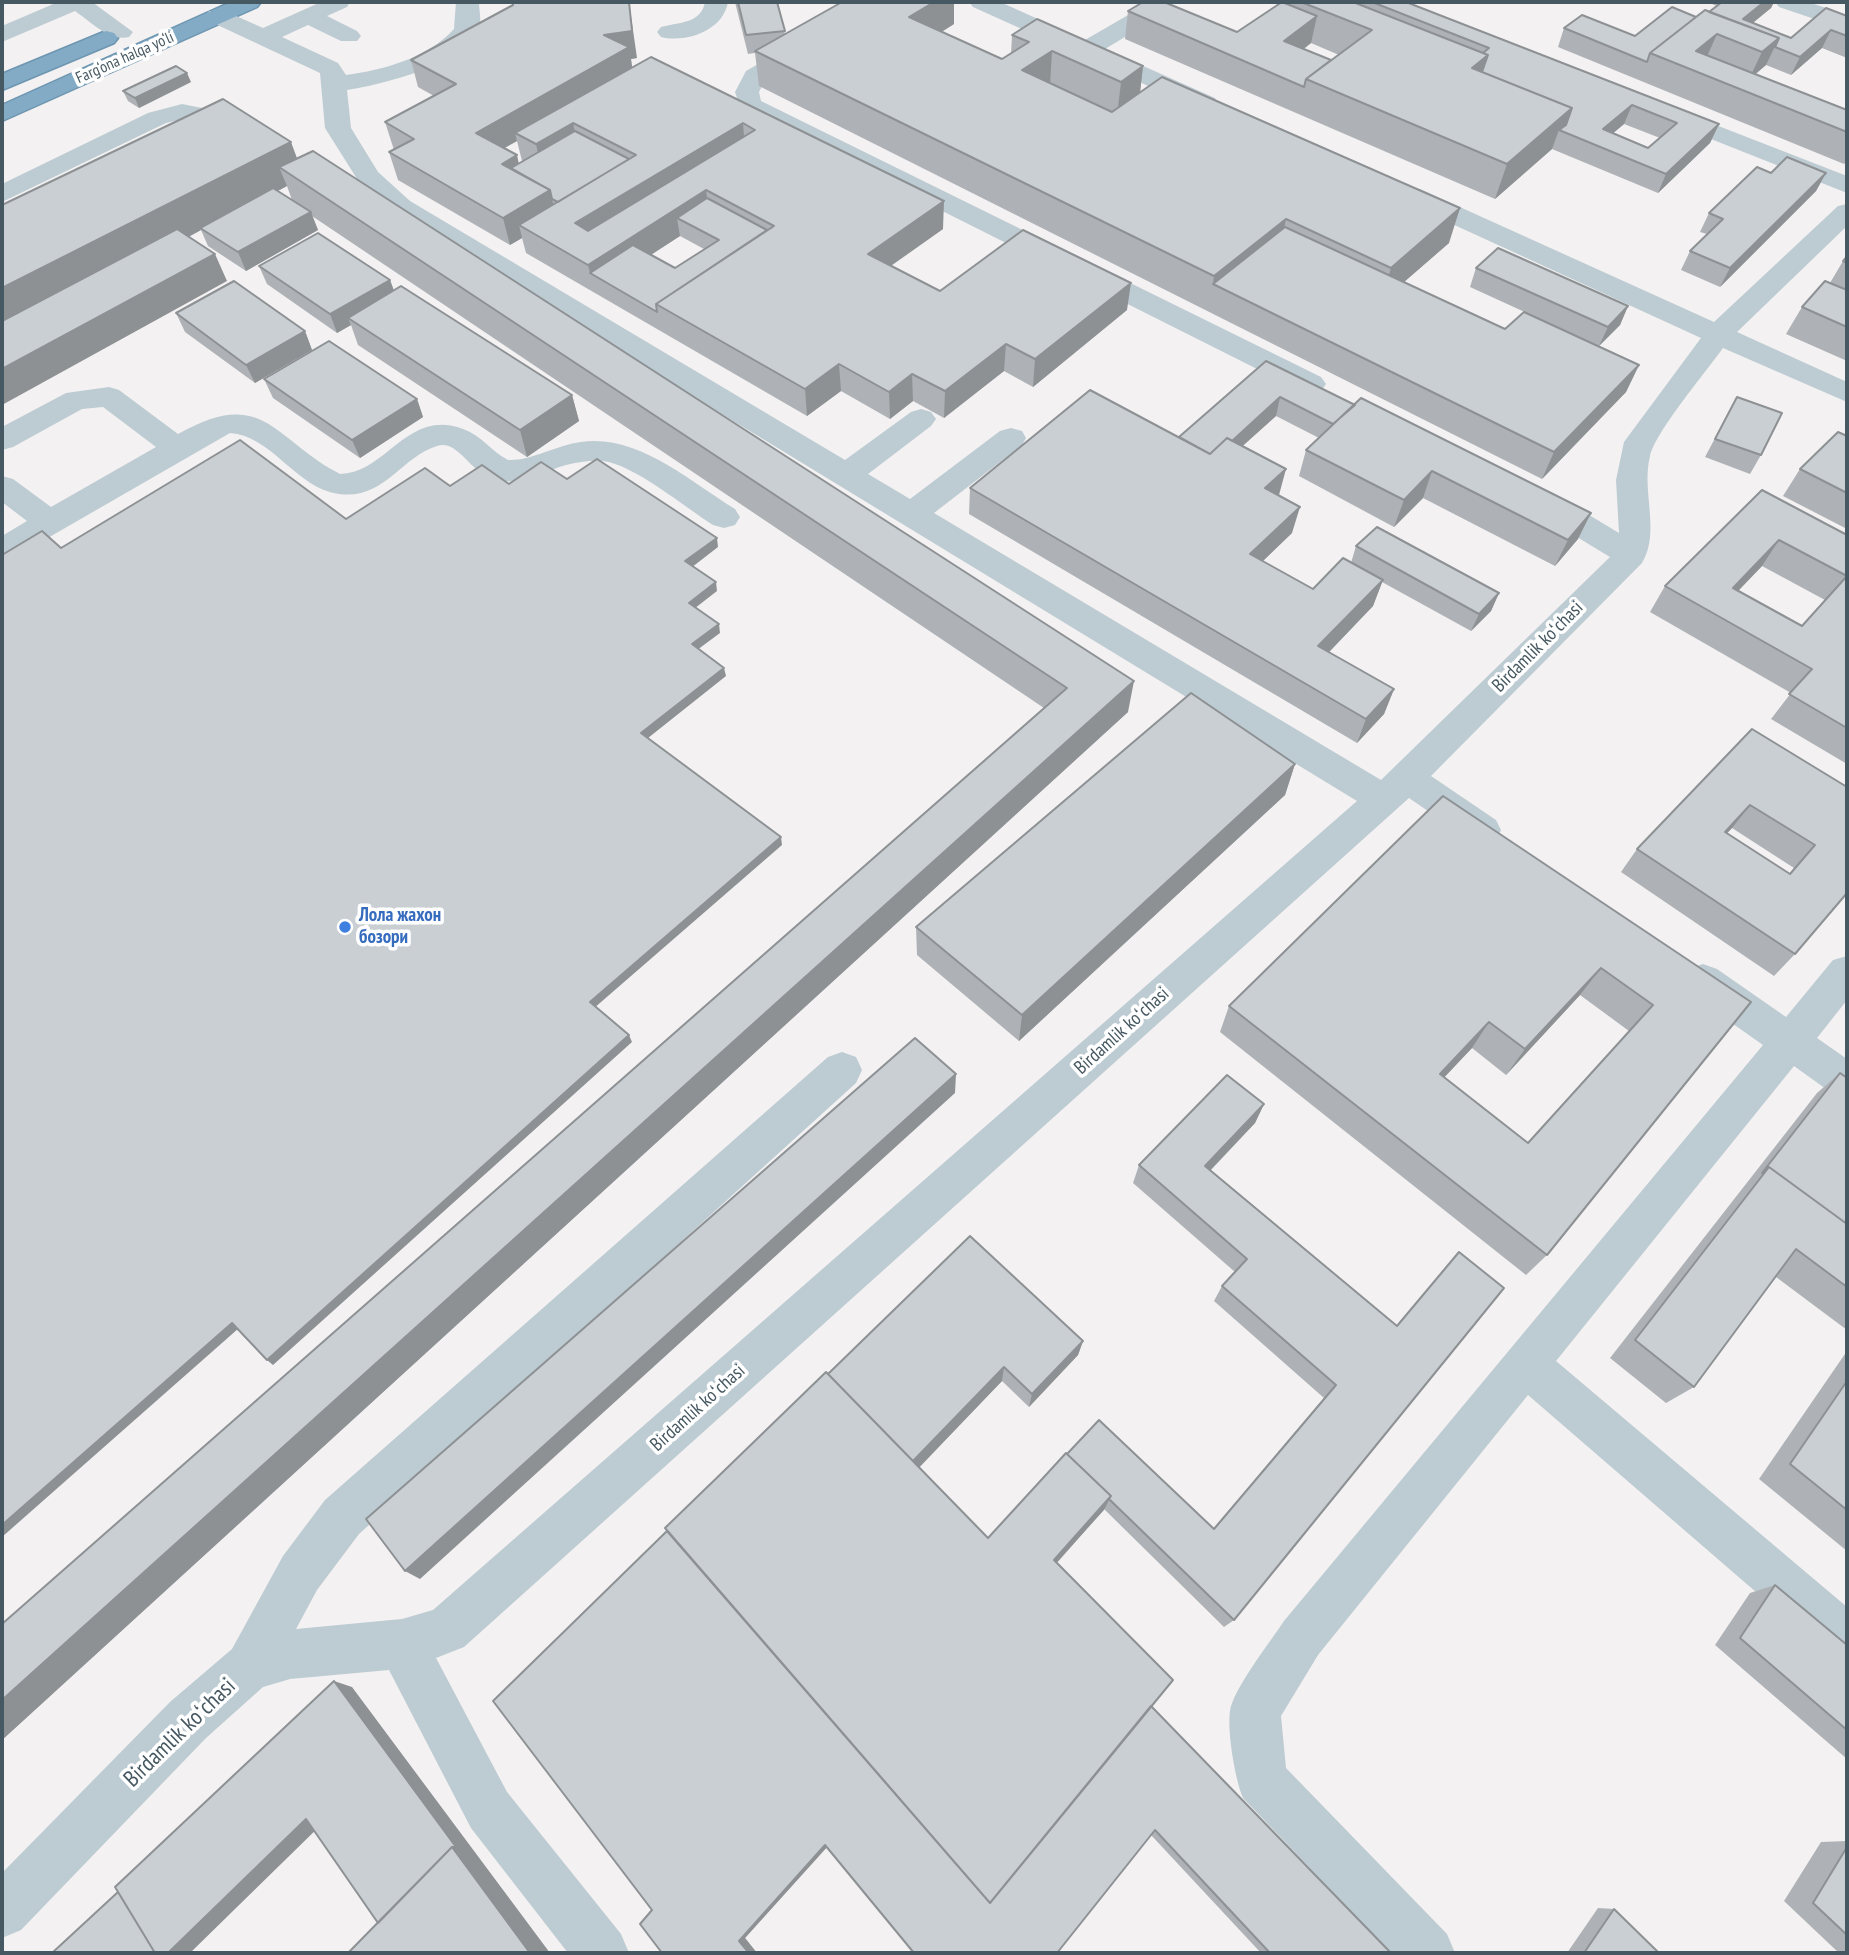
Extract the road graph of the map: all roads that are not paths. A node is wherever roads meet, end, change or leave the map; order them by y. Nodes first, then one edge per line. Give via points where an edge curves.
1 (77, 2) edge
2 (249, 2) edge
3 (339, 2) edge
4 (467, 2) edge
5 (716, 2) edge
6 (883, 2) edge
7 (981, 2) edge
8 (1787, 2) edge
9 (1150, 12) edge
10 (218, 16) junction
11 (309, 16) junction
12 (143, 22) dead end
13 (1847, 23) edge
14 (121, 32) junction
15 (669, 32) dead end
16 (2, 35) edge
17 (349, 36) dead end
18 (263, 37) junction
19 (1087, 50) junction
20 (2, 83) edge
21 (334, 84) junction
22 (1644, 104) edge
23 (1226, 112) edge
24 (2, 114) edge
25 (164, 153) edge
26 (1847, 185) edge
27 (1390, 186) edge
28 (2, 194) edge
29 (1847, 212) edge
30 (1719, 333) junction
31 (1330, 393) edge
32 (1847, 393) edge
33 (921, 419) edge
34 (1010, 438) dead end
35 (2, 440) edge
36 (177, 448) junction
37 (846, 475) junction
38 (1515, 485) edge
39 (8, 499) edge
40 (912, 514) junction
41 (724, 517) dead end
42 (49, 522) junction
43 (2, 550) edge
44 (1632, 555) junction
45 (1396, 788) junction
46 (1509, 848) edge
47 (1678, 964) edge
48 (1847, 972) edge
49 (1791, 1041) junction
50 (842, 1070) dead end
51 (1847, 1081) edge
52 (1525, 1363) junction
53 (1847, 1639) edge
54 (402, 1644) junction
55 (249, 1666) junction
56 (2, 1911) edge
57 (602, 1953) edge
58 (1428, 1953) edge

1 - 14 street
1 - 16 street
2 - 10 highway, Farg‘ona halqa yo‘li
3 - 11 street
4 - 21 street via 468,25 454,43 405,70
5 - 15 street via 706,22 693,30
6 - 31 street via 755,76 747,92 750,105
7 - 19 street
8 - 13 street
9 - 19 street
10 - 18 street
10 - 24 highway, Farg‘ona halqa yo‘li
11 - 17 street
11 - 18 street
12 - 14 highway, Farg‘ona halqa yo‘li
14 - 20 highway, Farg‘ona halqa yo‘li
18 - 21 street via 329,68
19 - 23 street
21 - 37 street via 338,128 369,177 401,207
22 - 26 street
25 - 28 street via 200,135 208,121 203,115 182,111 164,115
27 - 30 street
29 - 30 street
30 - 32 street
30 - 44 street via 1639,442 1632,459
33 - 37 street
34 - 40 street
35 - 36 street via 76,400 95,396 109,397
36 - 41 street via 229,423 243,423 325,480 342,485 365,480 410,447 445,433 461,438 499,469 512,471 558,457 602,451 622,454
36 - 42 street
37 - 40 street
38 - 44 street
39 - 42 street
40 - 45 street
42 - 43 street
44 - 45 street, Birdamlik koʻchasi
45 - 46 street
45 - 54 street, Birdamlik koʻchasi via 447,1630
47 - 49 street
48 - 49 street
49 - 51 street
49 - 52 street
50 - 55 street via 342,1517 300,1573
52 - 53 street
52 - 58 street via 1301,1638 1255,1711 1261,1780
54 - 55 street, Birdamlik koʻchasi via 290,1654
54 - 57 street via 489,1810
55 - 56 street, Birdamlik koʻchasi via 188,1720

